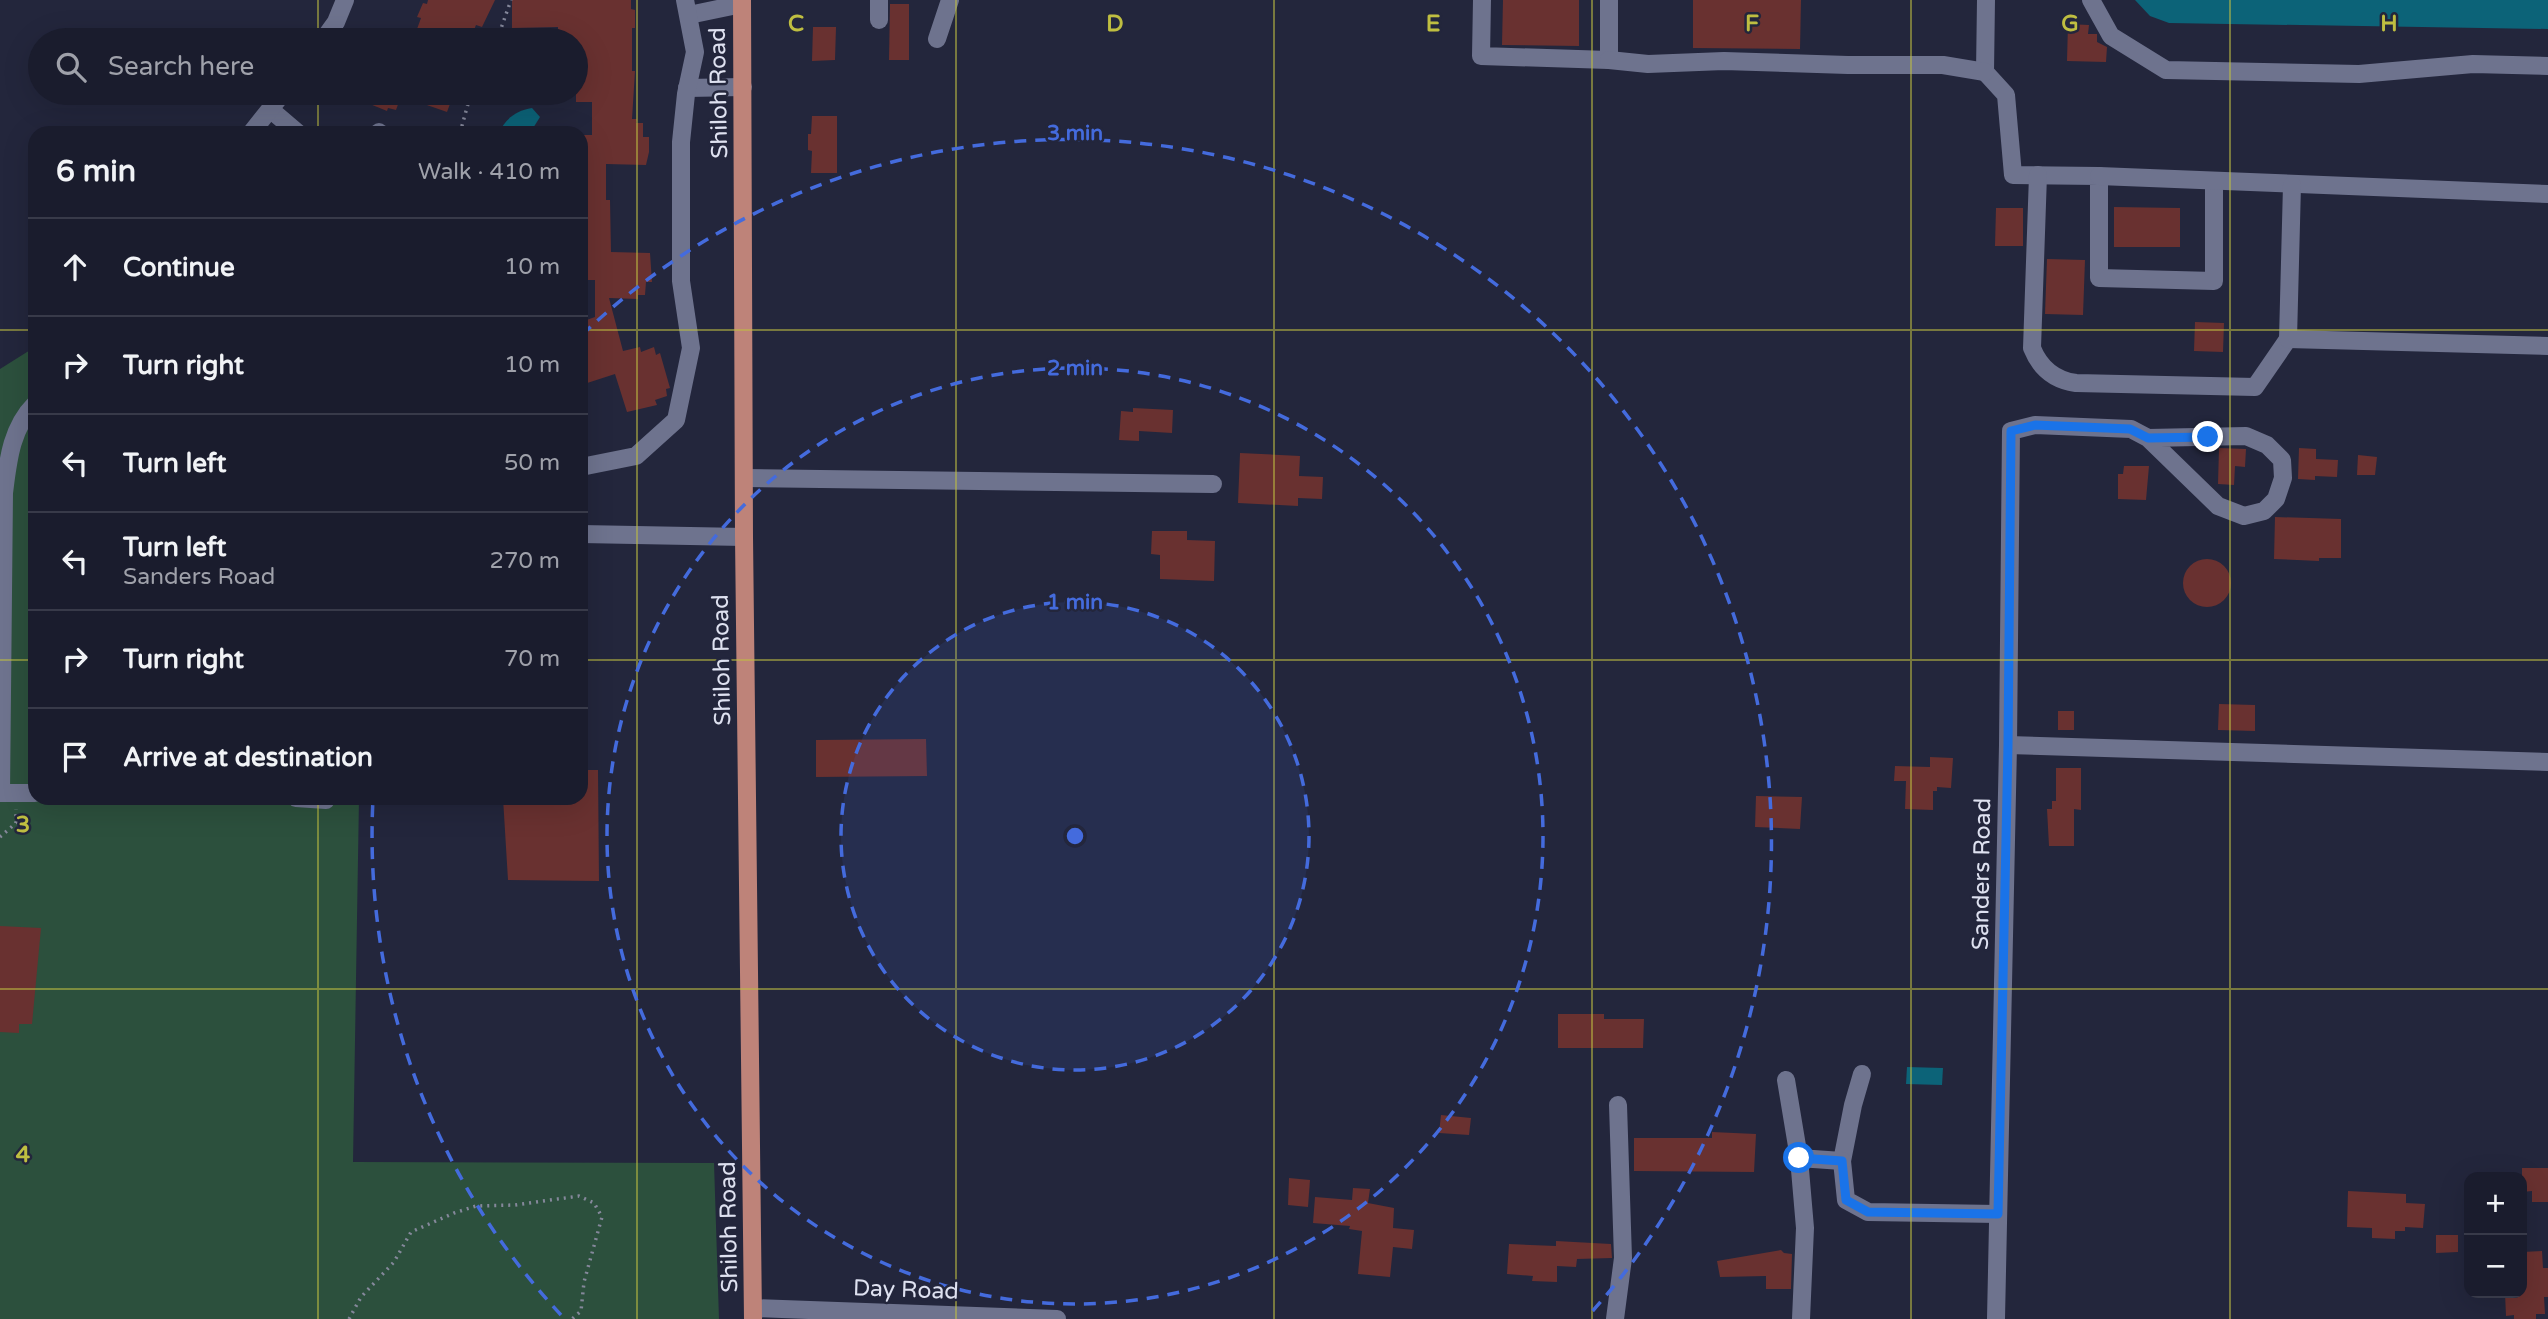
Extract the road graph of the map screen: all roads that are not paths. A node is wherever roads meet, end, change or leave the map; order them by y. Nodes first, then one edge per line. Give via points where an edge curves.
1 (345, 0) edge
2 (879, 0) edge
3 (950, 0) edge
4 (1482, 0) edge
5 (1609, 0) edge
6 (1986, 0) edge
7 (2091, 0) edge
8 (742, 2) edge
9 (687, 8) edge
10 (879, 20) dead end
11 (332, 28) edge
12 (937, 39) dead end
13 (1609, 60) junction
14 (2548, 66) edge
15 (1985, 72) junction
16 (743, 87) junction
17 (687, 88) junction
18 (275, 105) edge
19 (271, 110) junction
20 (257, 126) edge
21 (290, 126) edge
22 (2038, 175) junction
23 (2099, 176) junction
24 (2214, 181) junction
25 (2292, 185) junction
26 (2548, 194) edge
27 (2288, 339) junction
28 (2548, 346) edge
29 (28, 410) edge
30 (2148, 438) junction
31 (588, 466) edge
32 (744, 478) junction
33 (1213, 484) dead end
34 (588, 534) edge
35 (744, 537) junction
36 (1, 598) edge
37 (1, 657) edge
38 (2008, 745) junction
39 (2548, 762) edge
40 (26, 793) edge
41 (1863, 1074) dead end
42 (1786, 1080) dead end
43 (1618, 1105) dead end
44 (1799, 1158) junction
45 (1842, 1161) junction
46 (1998, 1214) junction
47 (753, 1313) edge
48 (1057, 1319) edge
49 (1615, 1319) edge
50 (1801, 1319) edge
51 (1996, 1319) edge

1 - 11 street
2 - 10 street
3 - 12 street
4 - 13 street via 1481,56
5 - 13 street
6 - 15 street
7 - 14 street via 2111,36 2166,70 2359,74 2473,64
8 - 9 street
8 - 16 main road, Shiloh Road
9 - 17 street via 695,52
13 - 15 street via 1942,65
15 - 22 street via 2006,95 2013,175
16 - 17 street
16 - 32 main road, Shiloh Road
17 - 31 street via 681,142 681,281 691,348 676,420 636,456
18 - 19 street
19 - 20 street
19 - 21 street
22 - 23 street
22 - 27 street via 2032,348 2050,373 2076,383 2255,387
23 - 24 street
23 - 24 street via 2099,278 2214,281
24 - 25 street
25 - 26 street
25 - 27 street
27 - 28 street
29 - 36 street via 10,447
30 - 30 street via 2218,506 2244,516 2264,511 2276,499 2283,478 2282,460 2267,444 2246,436
30 - 38 street, Sanders Road via 2130,429 2035,425 2011,431
32 - 33 street
32 - 35 main road, Shiloh Road
34 - 35 street
35 - 47 main road, Shiloh Road
36 - 37 street
37 - 40 street via 1,793
38 - 39 street
38 - 46 street, Sanders Road
41 - 45 street
42 - 44 street
43 - 49 street via 1623,1258
44 - 45 street
44 - 50 street via 1805,1228
45 - 46 street via 1846,1200 1868,1212
46 - 51 street, Sanders Road
47 - 48 street, Day Road

